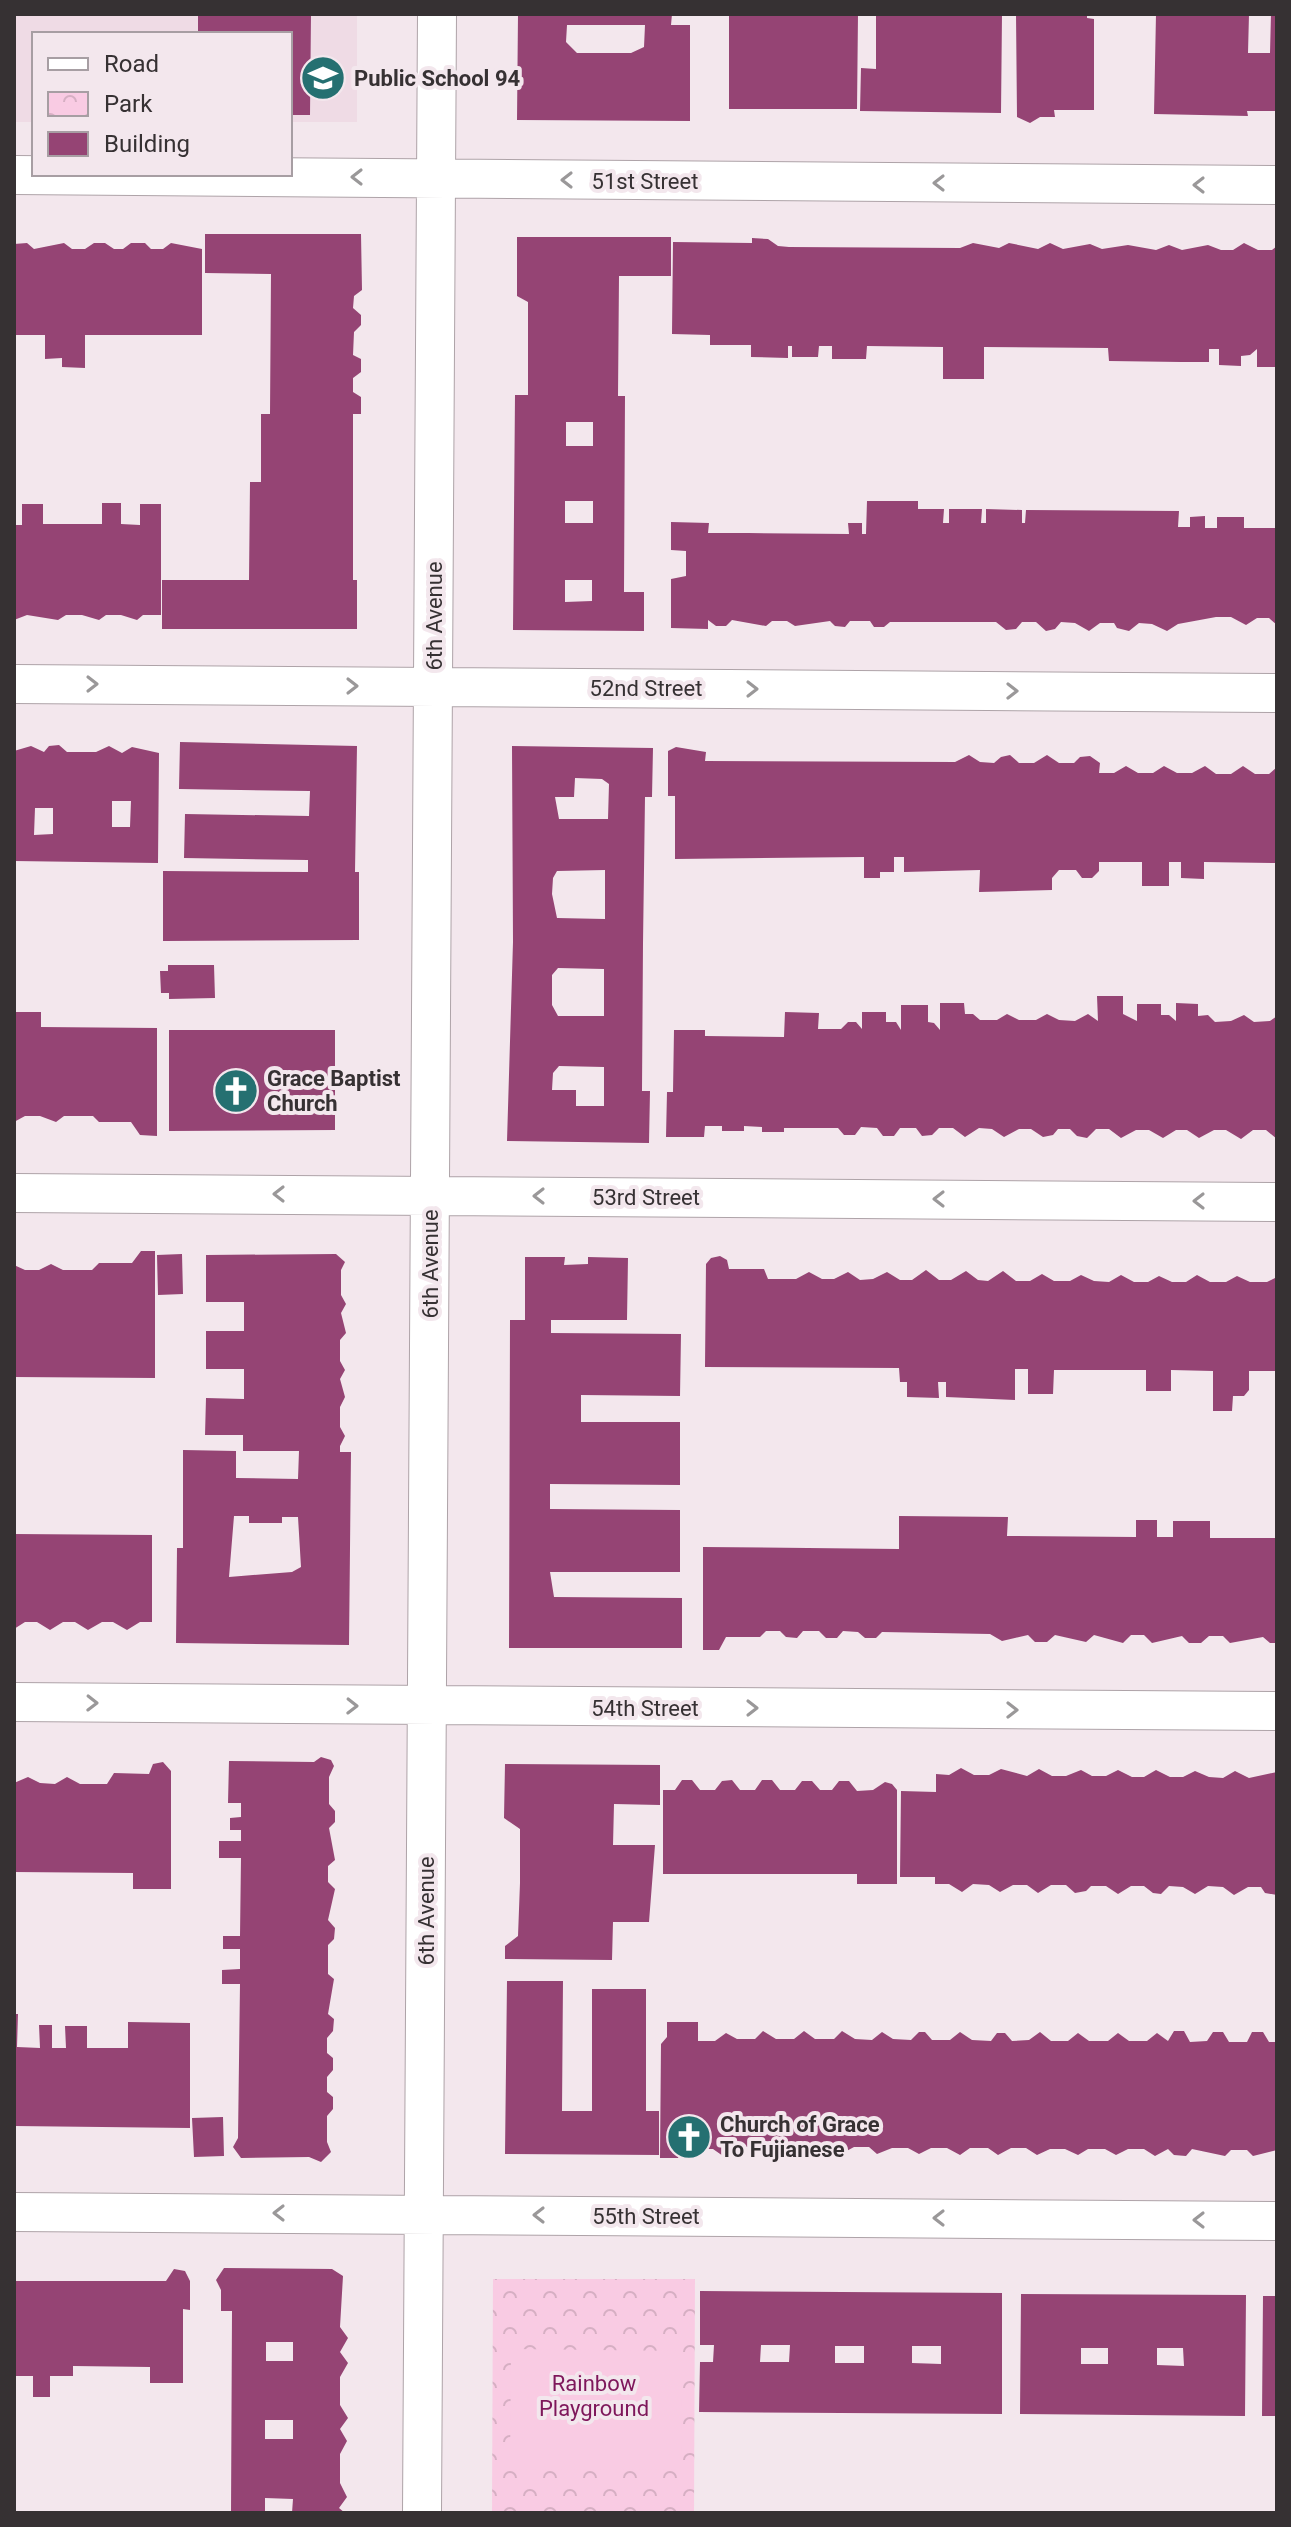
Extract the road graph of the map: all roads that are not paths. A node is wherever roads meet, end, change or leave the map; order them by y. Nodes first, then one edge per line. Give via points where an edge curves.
1 (437, 14) edge
2 (154, 176) edge
3 (435, 178) junction
4 (1277, 185) edge
5 (14, 684) edge
6 (434, 687) junction
7 (1277, 693) edge
8 (14, 1193) edge
9 (431, 1196) junction
10 (1277, 1202) edge
11 (14, 1702) edge
12 (427, 1706) junction
13 (1277, 1711) edge
14 (14, 2212) edge
15 (424, 2214) junction
16 (1277, 2221) edge
17 (422, 2513) edge

1 - 3 street, 6th Avenue
3 -> 2 street, 51st Street
4 -> 3 street, 51st Street
3 - 6 street, 6th Avenue
5 -> 6 street, 52nd Street
6 -> 7 street, 52nd Street
6 - 9 street, 6th Avenue
9 -> 8 street, 53rd Street
10 -> 9 street, 53rd Street
9 - 12 street, 6th Avenue
11 -> 12 street, 54th Street
12 -> 13 street, 54th Street
12 - 15 street, 6th Avenue
15 -> 14 street, 55th Street
16 -> 15 street, 55th Street
15 - 17 street, 6th Avenue

